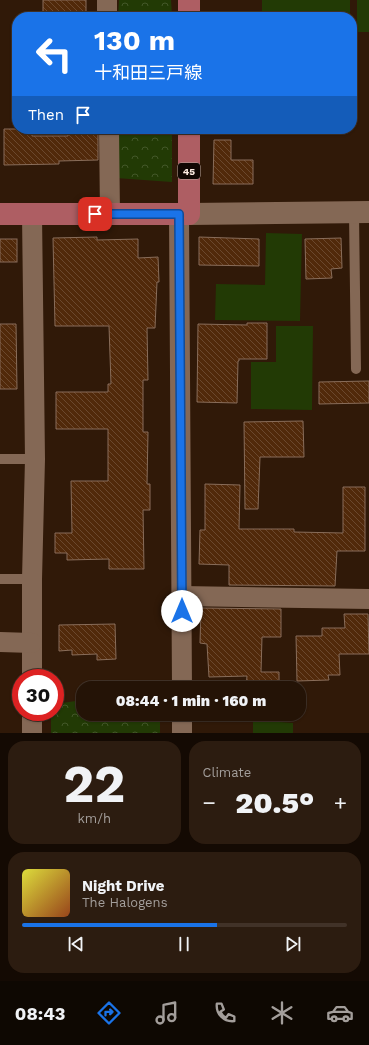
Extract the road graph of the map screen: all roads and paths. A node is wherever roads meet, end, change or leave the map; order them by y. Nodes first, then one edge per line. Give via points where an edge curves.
1 (107, 0) edge
2 (189, 0) edge
3 (107, 12) edge
4 (189, 12) edge
5 (109, 134) edge
6 (189, 134) edge
7 (361, 212) edge
8 (0, 214) edge
9 (32, 214) junction
10 (110, 214) junction
11 (184, 214) junction
12 (356, 369) dead end
13 (0, 459) edge
14 (35, 459) junction
15 (0, 579) edge
16 (32, 579) junction
17 (182, 596) junction
18 (369, 599) edge
19 (0, 642) edge
20 (32, 643) junction
21 (32, 669) edge
22 (182, 681) edge
23 (32, 721) edge
24 (182, 721) edge
25 (32, 733) edge
26 (182, 733) edge

1 - 3 street
2 - 4 main road
5 - 10 street
6 - 11 main road, 45
7 - 11 street
7 - 12 lane
8 - 9 main road
9 - 10 main road
9 - 14 street
10 - 11 main road
11 - 17 street
13 - 14 lane
14 - 16 street
15 - 16 lane
16 - 20 street
17 - 18 street
17 - 22 street
19 - 20 street
20 - 21 street
23 - 25 street
24 - 26 street

